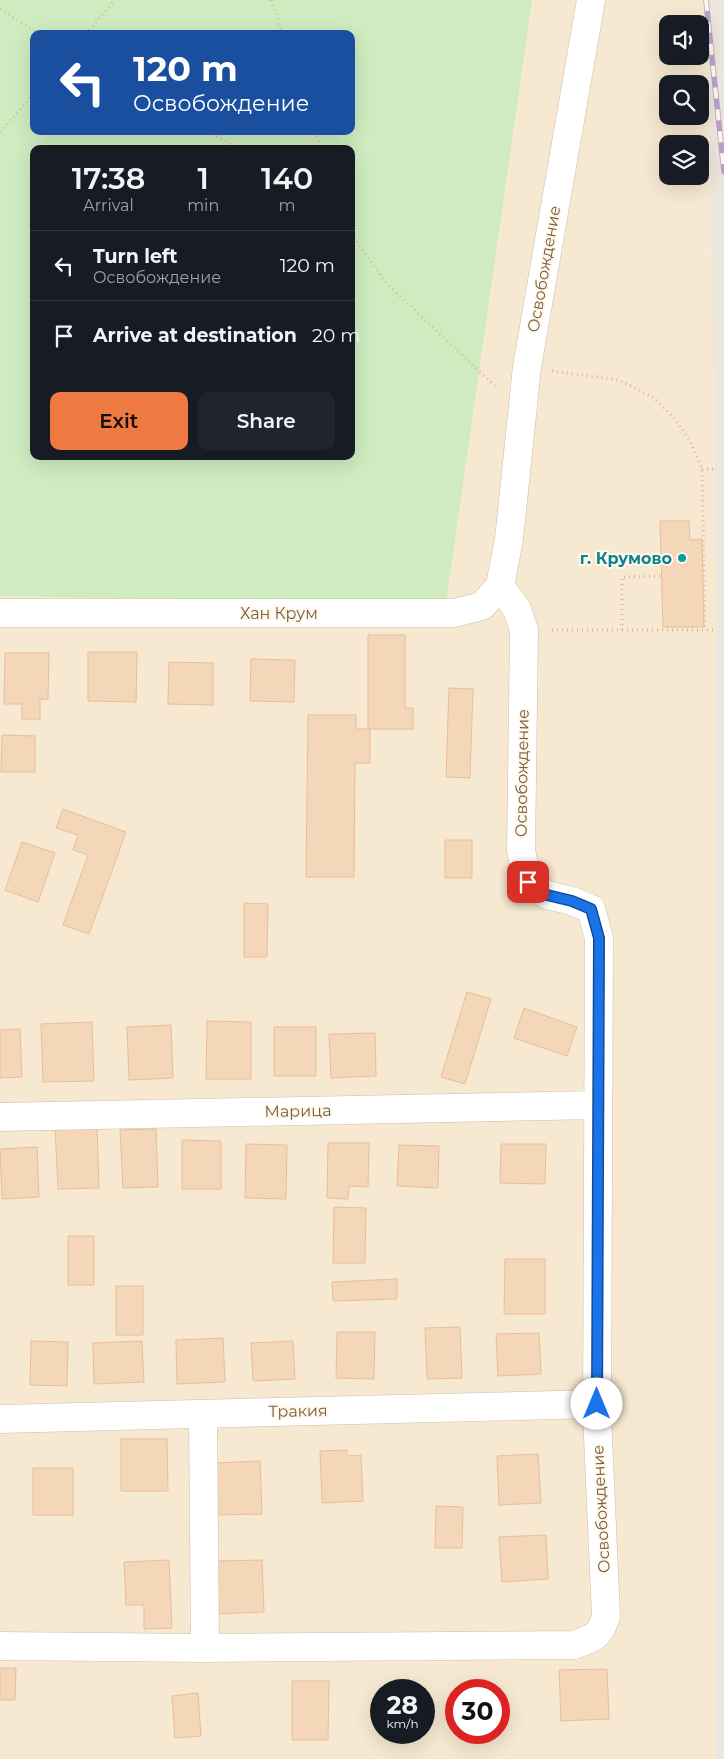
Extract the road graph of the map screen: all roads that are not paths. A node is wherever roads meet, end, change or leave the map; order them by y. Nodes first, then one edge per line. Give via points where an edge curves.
1 (591, 0) edge
2 (500, 586) junction
3 (0, 613) edge
4 (596, 1105) junction
5 (0, 1117) edge
6 (597, 1404) junction
7 (203, 1414) junction
8 (0, 1419) edge
9 (0, 1646) edge
10 (205, 1648) junction

1 - 2 street, Освобождение via 527,367 509,539
2 - 3 street, Хан Крум via 482,606 454,613
2 - 4 street, Освобождение via 517,609 524,630 521,851 528,882 547,895 591,909 599,938
4 - 5 street, Марица
4 - 6 street, Освобождение
6 - 7 street, Тракия
6 - 10 street, Освобождение via 606,1616 602,1629 593,1638 574,1645
7 - 8 street, Тракия
7 - 10 street
9 - 10 street

